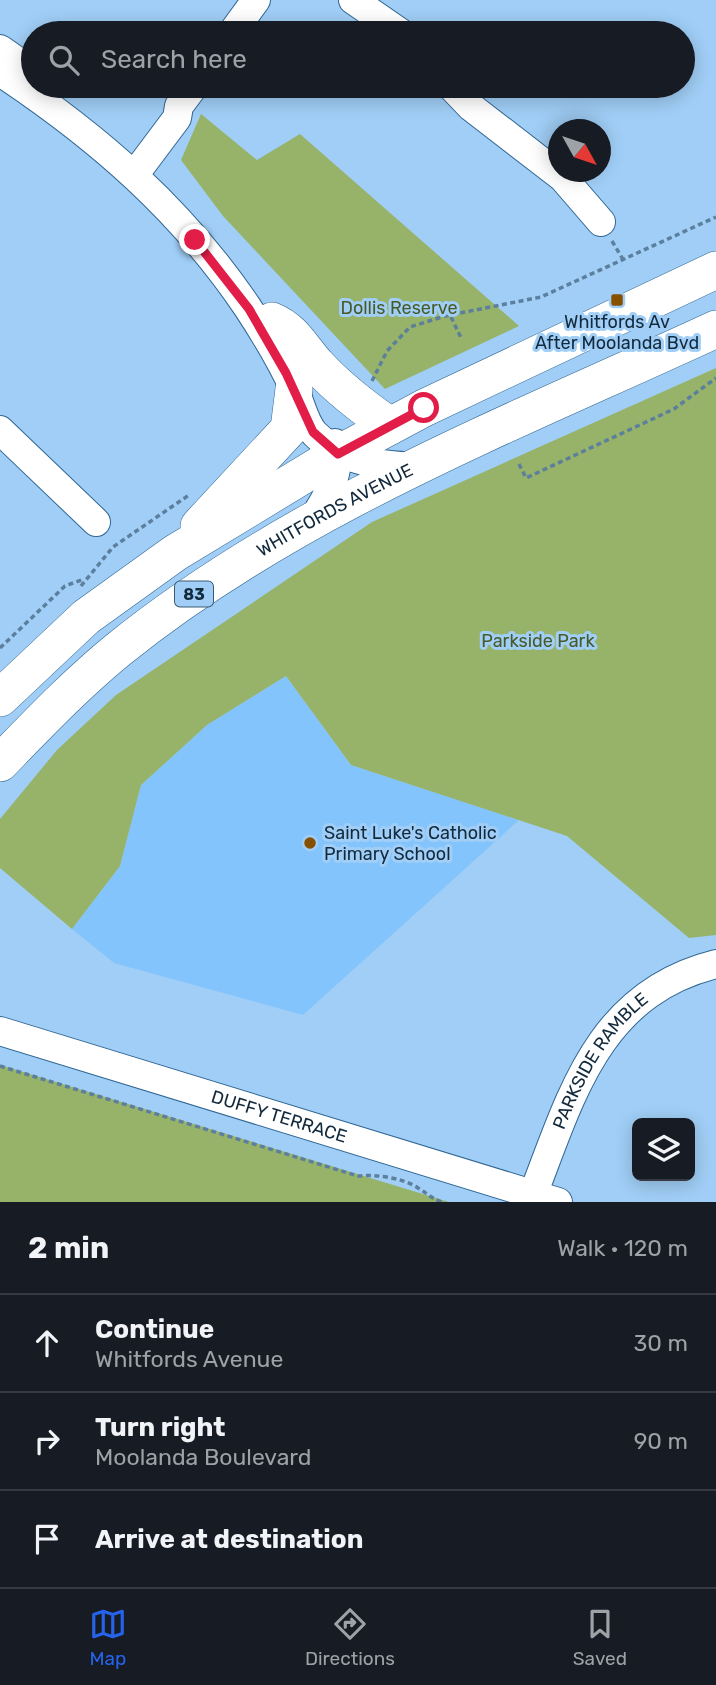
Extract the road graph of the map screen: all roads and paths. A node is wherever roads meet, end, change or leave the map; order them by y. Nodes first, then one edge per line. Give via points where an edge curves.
1 (256, 0) edge
2 (354, 0) edge
3 (241, 21) edge
4 (384, 21) edge
5 (0, 49) edge
6 (21, 64) edge
7 (0, 72) edge
8 (21, 86) edge
9 (38, 98) edge
10 (66, 98) edge
11 (183, 98) edge
12 (463, 98) edge
13 (135, 163) junction
14 (716, 217) edge
15 (601, 222) dead end
16 (716, 270) edge
17 (451, 317) junction
18 (272, 321) junction
19 (716, 329) edge
20 (461, 340) dead end
21 (716, 378) edge
22 (294, 389) junction
23 (368, 389) dead end
24 (390, 426) junction
25 (0, 430) edge
26 (338, 454) junction
27 (519, 464) dead end
28 (420, 467) junction
29 (96, 522) dead end
30 (309, 524) junction
31 (175, 553) junction
32 (86, 578) dead end
33 (0, 648) edge
34 (0, 698) edge
35 (0, 763) edge
36 (716, 964) edge
37 (0, 1031) edge
38 (0, 1051) edge
39 (0, 1066) edge
40 (541, 1199) edge
41 (442, 1202) edge
42 (496, 1202) edge

1 - 3 street
2 - 4 street
5 - 6 street
7 - 8 street
9 - 13 street
10 - 13 street
11 - 13 street via 164,112
12 - 15 street via 563,178
13 - 18 street via 198,219
13 - 22 street via 249,309
14 - 17 path via 541,297
16 - 24 main road, 83
17 - 20 path
17 - 23 path via 410,327 387,351
18 - 24 main road via 292,332 318,367 356,403
18 - 26 street via 329,423
19 - 28 main road, WHITFORDS AVENUE / 83
21 - 27 path via 674,409 526,478
22 - 26 street via 313,432
22 - 31 main road via 289,429
24 - 26 main road, 83
25 - 29 street
26 - 28 street via 358,462
26 - 30 street via 327,499
26 - 31 main road, 83
28 - 30 main road, WHITFORDS AVENUE / 83
30 - 35 main road, WHITFORDS AVENUE / 83 via 223,575 118,649
31 - 34 main road, 83 via 86,617
32 - 33 path via 65,586
36 - 40 street, PARKSIDE RAMBLE via 688,971 656,990 610,1031 571,1092
37 - 40 street, DUFFY TERRACE
38 - 42 street, DUFFY TERRACE
39 - 41 path via 345,1172 418,1187 427,1197

